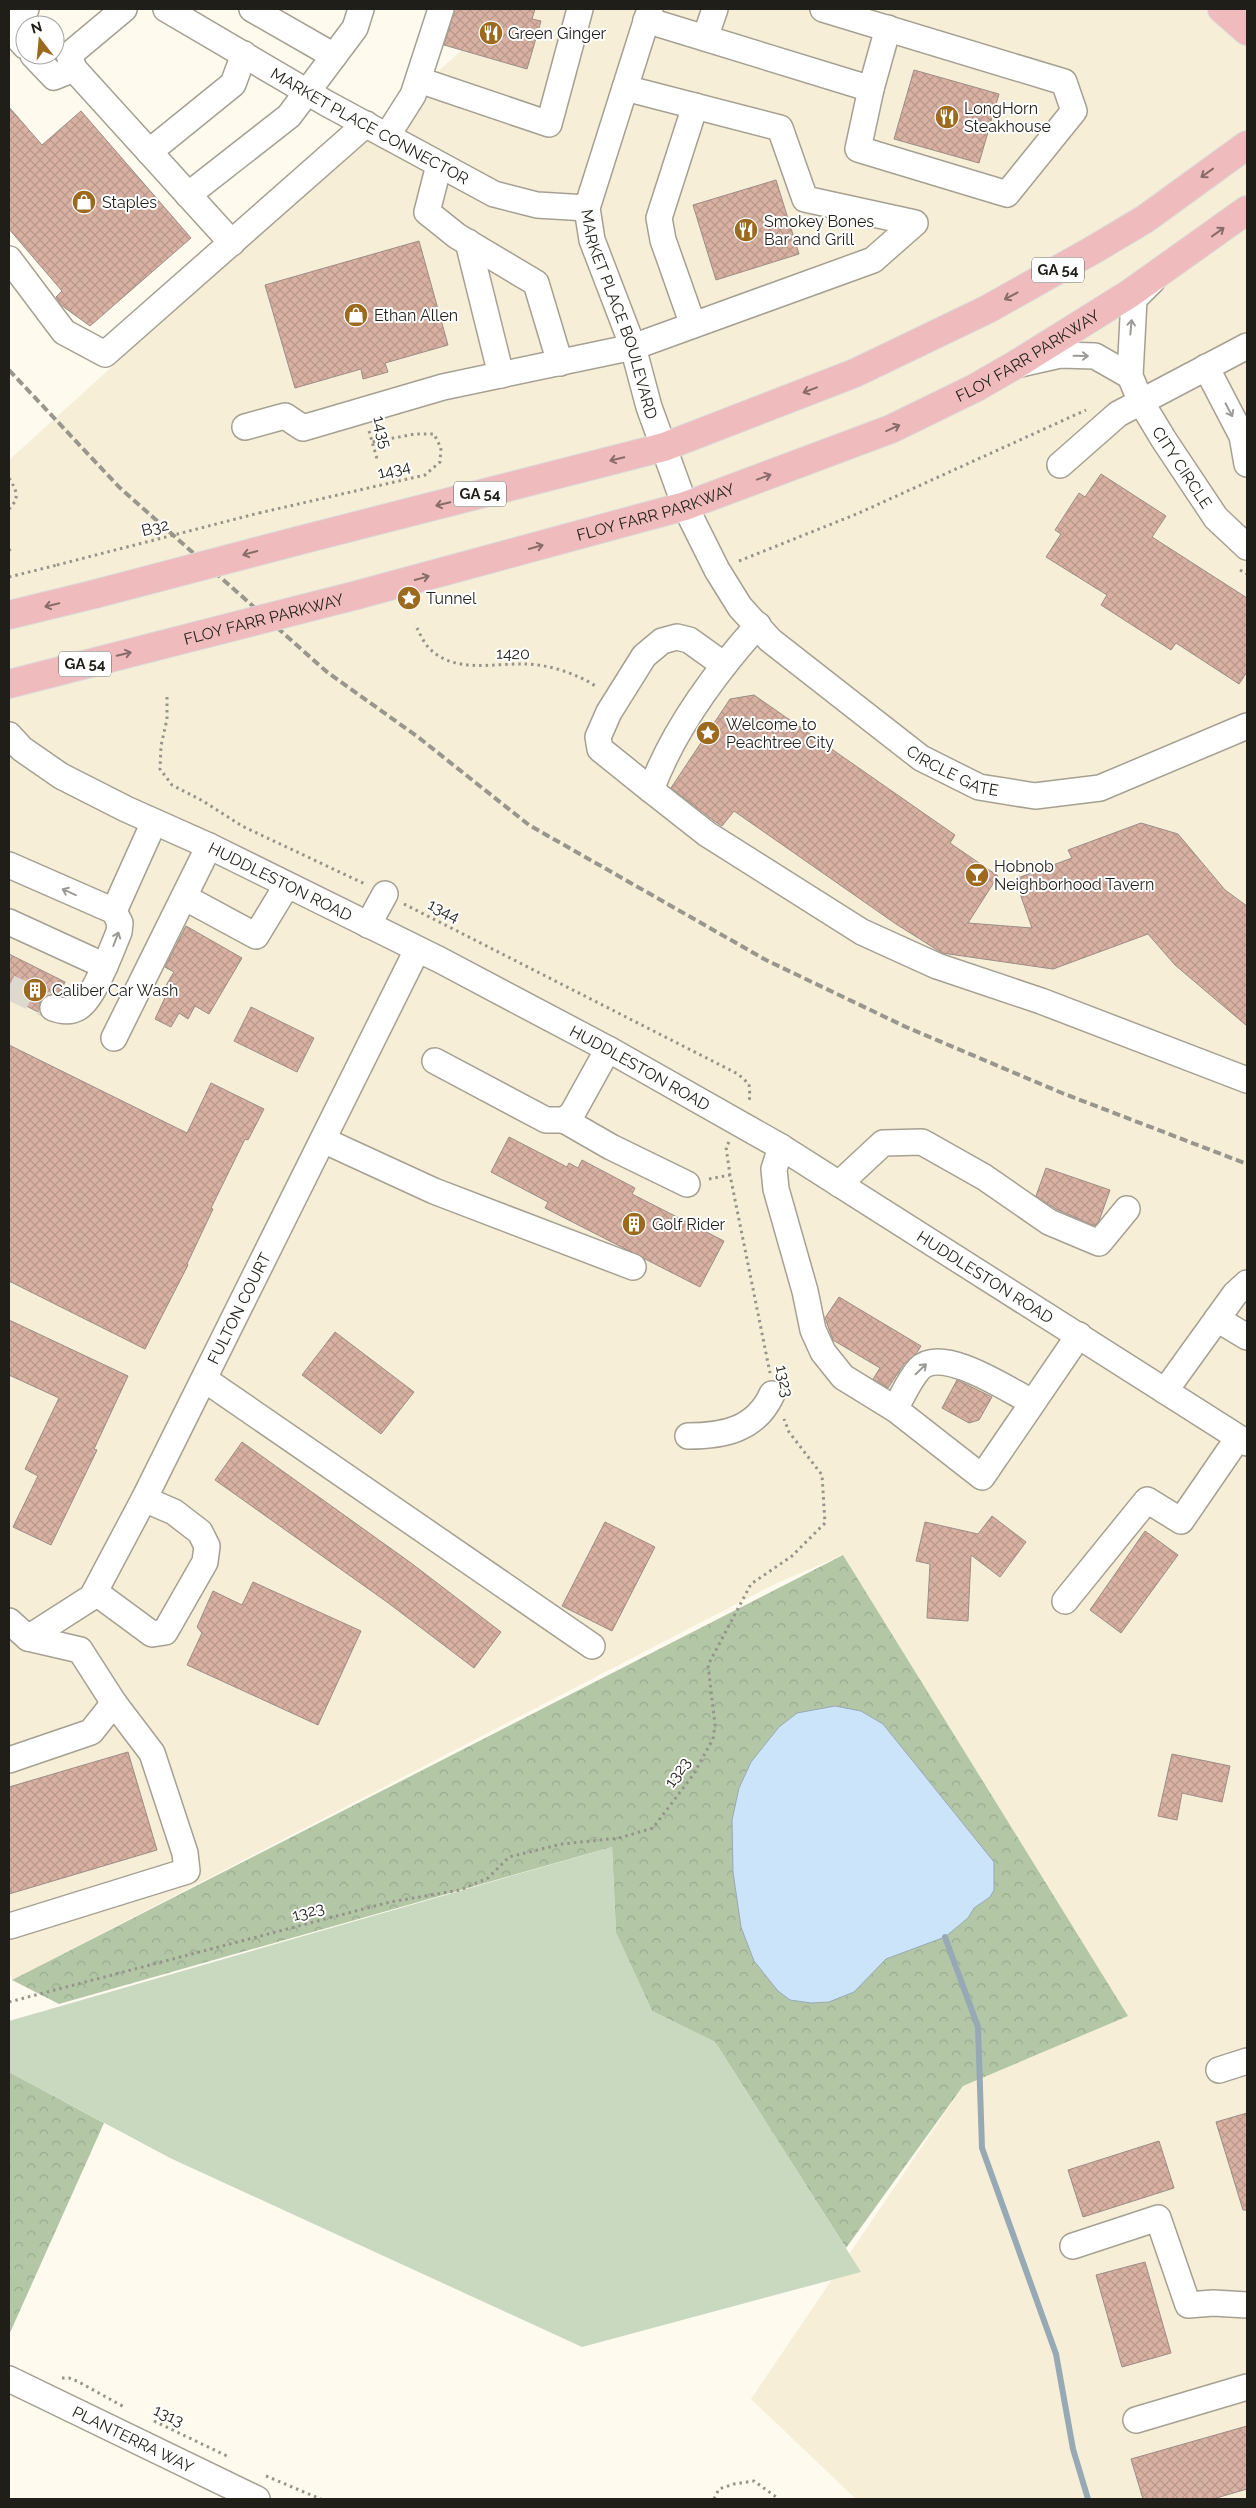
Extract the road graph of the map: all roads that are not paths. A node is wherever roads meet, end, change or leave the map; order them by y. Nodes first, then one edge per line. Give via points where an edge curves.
1 (26, 9) edge
2 (124, 9) edge
3 (166, 9) edge
4 (252, 9) edge
5 (361, 9) edge
6 (441, 9) edge
7 (580, 9) edge
8 (715, 9) edge
9 (823, 9) edge
10 (1222, 9) edge
11 (648, 14) edge
12 (9, 24) edge
13 (888, 28) junction
14 (1247, 31) edge
15 (705, 38) junction
16 (244, 54) junction
17 (334, 56) junction
18 (43, 65) edge
19 (74, 69) junction
20 (419, 80) junction
21 (625, 88) junction
22 (871, 89) junction
23 (308, 92) junction
24 (695, 106) junction
25 (377, 130) junction
26 (1247, 145) edge
27 (149, 152) junction
28 (439, 164) junction
29 (188, 195) junction
30 (586, 208) junction
31 (1247, 210) edge
32 (468, 242) junction
33 (232, 243) junction
34 (9, 259) edge
35 (1163, 270) junction
36 (693, 325) junction
37 (1247, 346) edge
38 (633, 347) junction
39 (560, 363) junction
40 (1016, 365) junction
41 (1206, 367) junction
42 (502, 375) junction
43 (1130, 376) junction
44 (1141, 402) junction
45 (245, 427) dead end
46 (664, 447) junction
47 (1247, 464) edge
48 (1060, 465) dead end
49 (685, 506) junction
50 (1240, 556) edge
51 (9, 615) edge
52 (758, 625) junction
53 (724, 664) junction
54 (9, 684) edge
55 (1247, 726) edge
56 (9, 734) edge
57 (651, 790) junction
58 (154, 822) junction
59 (209, 846) junction
60 (9, 865) edge
61 (287, 885) junction
62 (385, 894) road end
63 (184, 897) junction
64 (114, 911) junction
65 (9, 922) edge
66 (368, 925) junction
67 (417, 950) junction
68 (105, 966) junction
69 (52, 1008) tunnel mouth
70 (114, 1038) dead end
71 (608, 1050) junction
72 (435, 1061) dead end
73 (1247, 1080) edge
74 (564, 1120) junction
75 (323, 1140) junction
76 (781, 1147) junction
77 (687, 1184) dead end
78 (840, 1184) junction
79 (1127, 1209) dead end
80 (633, 1267) dead end
81 (1247, 1283) edge
82 (1217, 1319) junction
83 (1079, 1335) junction
84 (1247, 1337) edge
85 (204, 1379) junction
86 (1165, 1391) junction
87 (772, 1394) road end
88 (1032, 1402) junction
89 (895, 1410) junction
90 (688, 1436) dead end
91 (1243, 1441) edge
92 (144, 1498) junction
93 (95, 1592) junction
94 (1065, 1602) dead end
95 (9, 1621) edge
96 (28, 1638) junction
97 (592, 1646) dead end
98 (114, 1703) junction
99 (9, 1760) edge
100 (10, 1926) edge
101 (1247, 2061) edge
102 (1219, 2070) dead end
103 (1073, 2246) dead end
104 (1247, 2306) edge
105 (9, 2379) edge
106 (1247, 2387) edge
107 (1136, 2420) dead end
108 (256, 2499) edge

1 - 12 street
2 - 19 street via 69,55
3 - 16 street, MARKET PLACE CONNECTOR
4 - 17 street
5 - 17 street via 355,28
6 - 20 street
7 - 20 street via 549,124
8 - 15 street
9 - 13 street
10 - 14 main road
11 - 15 street
11 - 21 street, MARKET PLACE BOULEVARD
13 - 22 street
13 - 22 street via 1064,82 1074,111 1007,194 858,149
15 - 22 street
16 - 23 street, MARKET PLACE CONNECTOR
16 - 27 street via 233,84
17 - 23 street
18 - 19 street via 54,77
19 - 27 street
20 - 25 street via 414,95
21 - 24 street
21 - 30 street, MARKET PLACE BOULEVARD
23 - 25 street, MARKET PLACE CONNECTOR
23 - 29 street via 289,116
24 - 36 street via 658,218
24 - 36 street via 780,128 805,199 915,223 872,260
25 - 28 street, MARKET PLACE CONNECTOR
25 - 33 street
26 -> 46 main road, GA 54 via 1145,219 988,309 855,373
27 - 29 street
28 - 30 street, MARKET PLACE CONNECTOR via 494,194 537,205
28 - 32 street via 427,212
29 - 33 street
30 - 38 street, MARKET PLACE BOULEVARD via 592,240
35 -> 31 main road, FLOY FARR PARKWAY / GA 54
32 - 39 street via 536,284
32 - 42 street
33 - 34 street via 105,354 64,332
35 - 40 main road, FLOY FARR PARKWAY / GA 54
43 -> 35 street, CITY CIRCLE via 1134,300
36 - 38 street
37 - 41 street
38 - 39 street
38 - 46 street, MARKET PLACE BOULEVARD
39 - 42 street
40 -> 43 street via 1060,355 1094,356
49 -> 40 main road, FLOY FARR PARKWAY / GA 54 via 891,429 934,410
41 - 44 street
41 -> 47 street via 1242,436
42 - 45 street via 444,387 303,428 285,416
43 - 44 street, CITY CIRCLE
44 - 48 street via 1118,414
44 - 50 street, CITY CIRCLE
46 - 49 street, MARKET PLACE BOULEVARD
46 -> 51 main road, GA 54, bridge
49 - 52 street, CIRCLE GATE via 717,570 740,607
54 -> 49 main road, FLOY FARR PARKWAY / GA 54, bridge via 358,595
52 - 53 street
52 - 55 street, CIRCLE GATE via 770,640 921,758 979,788 1035,796 1100,788
53 - 57 street via 662,760
53 - 57 street via 689,640 677,637 662,641 644,656 601,727 598,737 600,749
56 - 58 street, HUDDLESTON ROAD via 29,754 61,776
57 - 73 street via 707,834 862,932 937,966 1041,1000
58 - 59 street, HUDDLESTON ROAD
58 - 64 street
59 - 61 street, HUDDLESTON ROAD
59 - 63 street
64 -> 60 street
61 - 63 street via 256,936
61 - 66 street, HUDDLESTON ROAD
62 - 66 street
63 - 70 street
68 -> 64 street via 119,932 120,923
65 - 68 street
66 - 67 street, HUDDLESTON ROAD
67 - 71 street, HUDDLESTON ROAD
67 - 75 street, FULTON COURT
68 - 69 street via 79,1008 66,1012
71 - 74 street via 572,1114
71 - 76 street, HUDDLESTON ROAD
72 - 74 street via 546,1120
74 - 77 street
75 - 80 street via 434,1191
75 - 85 street, FULTON COURT
76 - 78 street, HUDDLESTON ROAD
76 - 89 street via 774,1169 776,1189 813,1330 823,1352 843,1377
78 - 79 street via 883,1143 922,1142 984,1177 1050,1222 1099,1244
78 - 83 street, HUDDLESTON ROAD
81 - 82 street
82 - 84 street
82 - 86 street
83 - 86 street, HUDDLESTON ROAD
83 - 88 street
85 - 92 street, FULTON COURT
85 - 97 street
86 - 91 street, HUDDLESTON ROAD
87 - 90 street via 767,1406 748,1424 716,1436
89 -> 88 street via 918,1370 934,1360 960,1365
88 - 89 street via 982,1477
91 - 94 street via 1181,1522 1147,1500
92 - 93 street, FULTON COURT
92 - 93 street via 174,1512 200,1532 207,1546 205,1562 165,1632 152,1634
93 - 96 street, FULTON COURT
95 - 96 street
96 - 98 street via 80,1650
98 - 99 street via 91,1732
98 - 100 street via 152,1753 185,1853 187,1871
101 - 102 street
103 - 104 street via 1158,2218 1188,2305
105 - 108 street, PLANTERRA WAY
106 - 107 street

